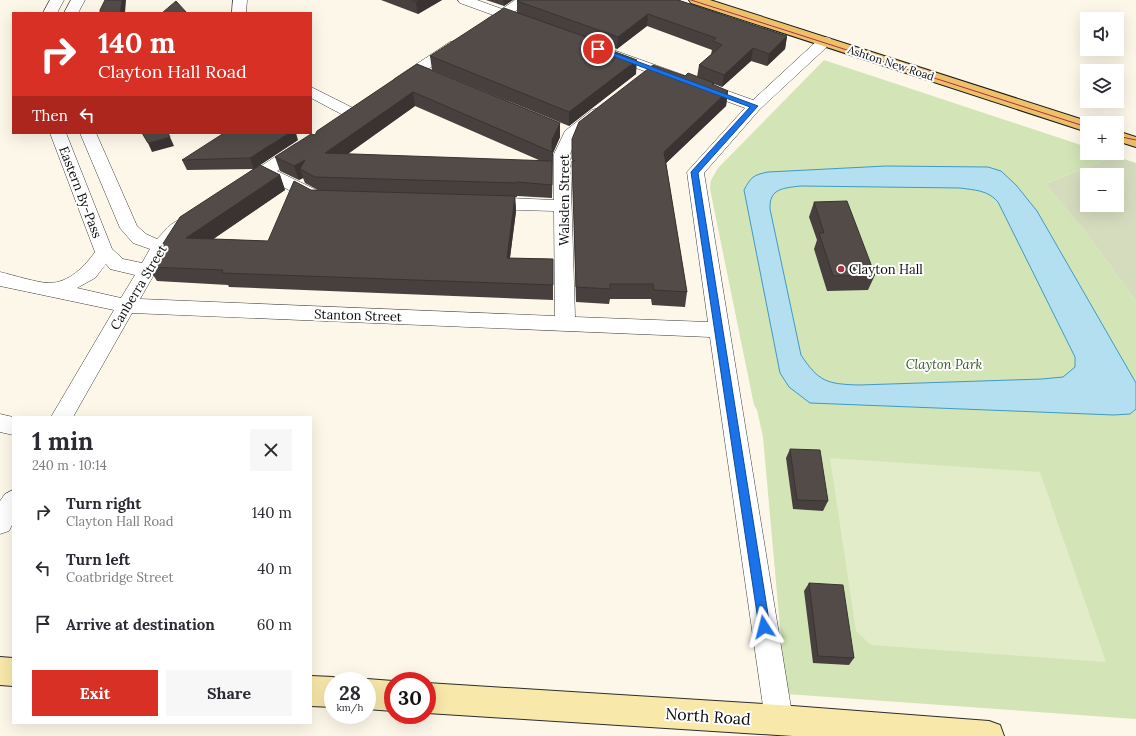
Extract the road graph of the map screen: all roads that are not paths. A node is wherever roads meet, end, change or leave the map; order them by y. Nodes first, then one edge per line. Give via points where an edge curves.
1 (57, 0) edge
2 (78, 0) edge
3 (240, 0) edge
4 (465, 0) edge
5 (524, 0) edge
6 (696, 0) edge
7 (51, 12) edge
8 (72, 12) edge
9 (239, 12) edge
10 (502, 14) junction
11 (524, 22) edge
12 (825, 41) junction
13 (596, 48) edge
14 (654, 69) junction
15 (416, 70) junction
16 (431, 76) edge
17 (636, 83) edge
18 (384, 92) edge
19 (312, 93) edge
20 (612, 102) edge
21 (755, 106) junction
22 (351, 113) edge
23 (1080, 124) edge
24 (58, 134) edge
25 (88, 134) edge
26 (314, 138) edge
27 (1124, 138) edge
28 (1136, 142) edge
29 (264, 172) junction
30 (231, 193) edge
31 (331, 198) edge
32 (470, 203) edge
33 (564, 206) junction
34 (198, 215) edge
35 (161, 246) junction
36 (104, 252) junction
37 (147, 271) junction
38 (0, 279) edge
39 (49, 290) junction
40 (126, 306) junction
41 (565, 324) junction
42 (719, 330) junction
43 (63, 416) edge
44 (0, 423) edge
45 (12, 426) edge
46 (12, 503) edge
47 (0, 523) edge
48 (0, 671) edge
49 (12, 672) edge
50 (312, 691) edge
51 (324, 692) edge
52 (436, 699) edge
53 (779, 720) junction
54 (989, 736) edge

1 - 7 street
2 - 8 street
3 - 9 street
4 - 10 street
5 - 10 street
6 - 12 main road, Ashton New Road
10 - 11 street
10 - 15 street
12 - 21 street
12 - 23 main road, Ashton New Road
13 - 14 street
14 - 17 street
14 - 21 street
15 - 16 street
15 - 18 street
19 - 22 street
20 - 33 street, Walsden Street via 564,131
21 - 42 street via 695,172
24 - 36 street, Eastern By-Pass
25 - 35 street via 129,228 135,237 143,242
26 - 29 street
27 - 28 main road
29 - 30 street
29 - 31 street via 316,197
32 - 33 street
33 - 41 street, Walsden Street
34 - 35 street, Canberra Street via 178,228
35 - 37 street, Canberra Street
36 - 37 street, Eastern By-Pass via 117,264
36 - 39 street, Eastern By-Pass via 93,270 76,282
37 - 40 street, Canberra Street
38 - 39 street, Stanton Street
39 - 40 street, Stanton Street
40 - 41 street, Stanton Street
40 - 43 street, Canberra Street
41 - 42 street, Stanton Street
42 - 53 street
44 - 45 street
46 - 47 street
48 - 49 street
50 - 51 street
52 - 53 street, North Road
53 - 54 street, North Road

